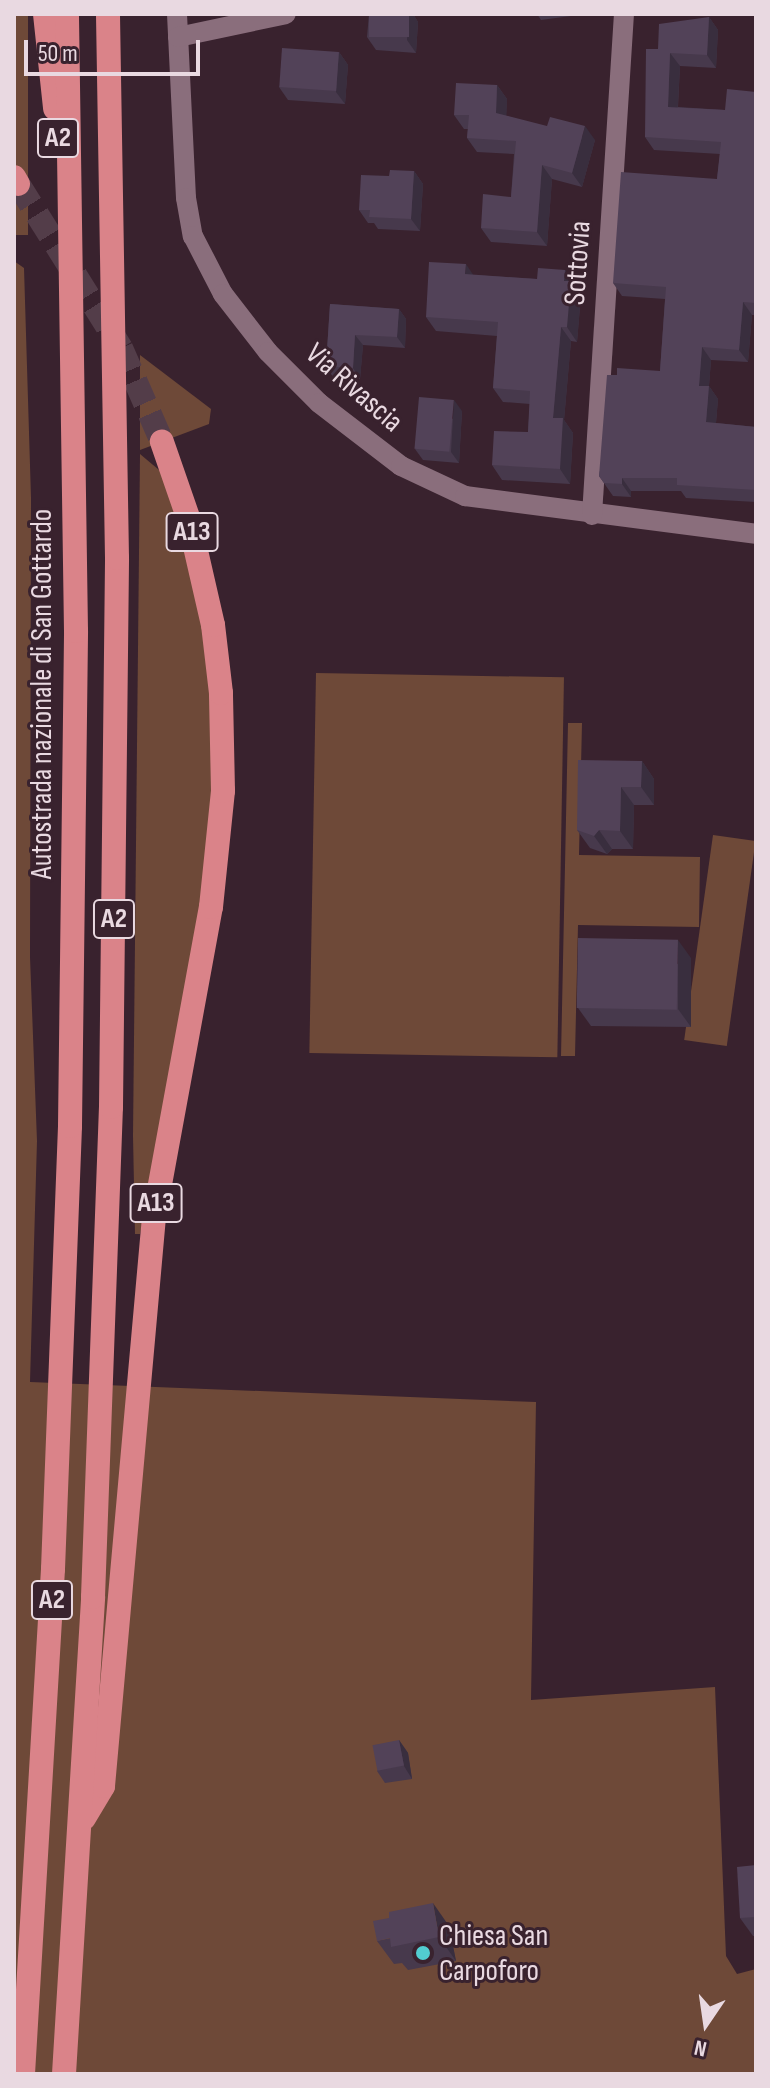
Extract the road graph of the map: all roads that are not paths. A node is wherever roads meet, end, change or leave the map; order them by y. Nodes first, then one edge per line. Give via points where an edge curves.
1 (45, 14) edge
2 (67, 14) edge
3 (108, 14) edge
4 (177, 14) edge
5 (286, 14) edge
6 (624, 14) edge
7 (178, 37) junction
8 (70, 261) junction
9 (162, 442) tunnel mouth
10 (592, 515) junction
11 (756, 534) edge
12 (81, 1823) junction
13 (23, 2074) edge
14 (64, 2074) edge

1 - 8 highway, A2
2 - 8 highway, A2
3 - 12 highway, A2 via 117,558 114,985
4 - 7 street, Via Rivascia
5 - 7 street
6 - 10 street, Sottovia
7 - 10 street, Via Rivascia via 186,198 193,236 223,294 268,352 345,425 423,478 480,500
8 - 13 highway, Autostrada nazionale di San Gottardo / A2 via 76,645 70,1126 53,1569
9 - 12 highway, A13 via 189,520 213,625 223,791 211,907 154,1217 103,1786
10 - 11 street, Via Rivascia
12 - 14 highway, A2

